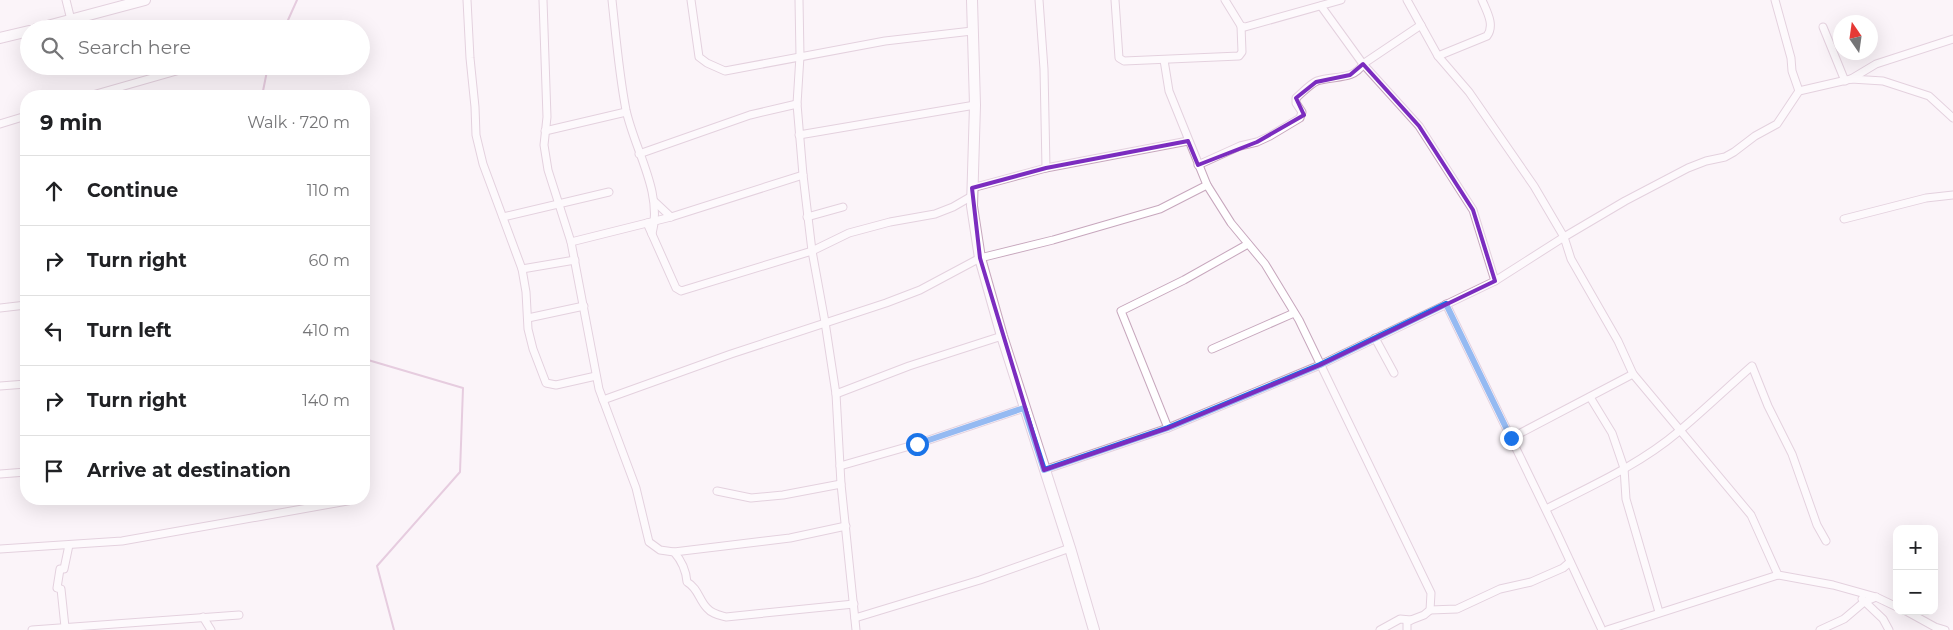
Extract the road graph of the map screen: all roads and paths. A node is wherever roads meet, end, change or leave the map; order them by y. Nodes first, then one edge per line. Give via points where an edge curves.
1 (66, 0) edge
2 (146, 0) edge
3 (468, 0) edge
4 (543, 0) edge
5 (612, 0) edge
6 (692, 0) edge
7 (800, 0) edge
8 (972, 0) edge
9 (1040, 0) edge
10 (1115, 0) edge
11 (1225, 0) edge
12 (1341, 0) edge
13 (1407, 0) edge
14 (1482, 0) edge
15 (1775, 0) edge
16 (1321, 6) junction
17 (71, 20) joint
18 (1421, 25) junction
19 (1241, 26) junction
20 (1823, 27) dead end
21 (972, 31) junction
22 (20, 32) edge
23 (0, 38) edge
24 (1953, 39) edge
25 (800, 56) junction
26 (1438, 56) junction
27 (1164, 60) junction
28 (1364, 64) junction
29 (165, 75) edge
30 (1848, 80) junction
31 (117, 90) edge
32 (1799, 91) junction
33 (797, 104) junction
34 (975, 105) junction
35 (626, 112) junction
36 (20, 118) edge
37 (1953, 118) edge
38 (0, 124) edge
39 (545, 131) junction
40 (799, 135) junction
41 (1188, 141) junction
42 (639, 154) junction
43 (1198, 165) junction
44 (1046, 168) junction
45 (803, 175) junction
46 (1207, 185) junction
47 (609, 192) dead end
48 (972, 192) junction
49 (1953, 195) edge
50 (655, 202) junction
51 (558, 204) junction
52 (843, 207) dead end
53 (807, 216) junction
54 (503, 217) junction
55 (671, 217) junction
56 (1844, 219) dead end
57 (656, 220) junction
58 (647, 223) junction
59 (652, 234) junction
60 (1564, 237) junction
61 (571, 242) junction
62 (1248, 244) junction
63 (812, 251) junction
64 (980, 258) junction
65 (575, 260) junction
66 (522, 270) junction
67 (1495, 281) junction
68 (1446, 304) junction
69 (20, 306) edge
70 (584, 306) junction
71 (0, 308) edge
72 (1294, 313) junction
73 (528, 318) junction
74 (825, 322) junction
75 (1002, 336) junction
76 (1375, 338) junction
77 (1212, 349) dead end
78 (1320, 365) junction
79 (1394, 373) dead end
80 (1633, 374) junction
81 (596, 376) junction
82 (20, 384) edge
83 (0, 386) edge
84 (836, 394) junction
85 (1590, 397) junction
86 (603, 400) junction
87 (1024, 408) junction
88 (1168, 428) junction
89 (1679, 430) junction
90 (1511, 438) junction
91 (840, 466) junction
92 (1624, 468) junction
93 (1044, 470) junction
94 (20, 472) edge
95 (0, 474) edge
96 (841, 484) junction
97 (717, 491) dead end
98 (308, 505) edge
99 (1546, 509) junction
100 (846, 526) junction
101 (1826, 541) dead end
102 (69, 545) junction
103 (1070, 548) junction
104 (0, 549) edge
105 (674, 552) junction
106 (1570, 562) junction
107 (1778, 575) junction
108 (1858, 593) junction
109 (1876, 597) junction
110 (1864, 602) junction
111 (854, 604) junction
112 (1893, 604) edge
113 (1430, 610) junction
114 (1658, 612) junction
115 (240, 614) dead end
116 (1913, 615) edge
117 (203, 617) junction
118 (855, 618) junction
119 (1410, 620) junction
120 (66, 627) junction
121 (32, 630) edge
122 (211, 630) edge
123 (856, 630) edge
124 (1094, 630) edge
125 (1380, 630) edge
126 (1407, 630) edge
127 (1602, 630) edge
128 (1608, 630) edge
129 (1820, 630) edge
130 (1889, 630) edge
131 (1945, 630) edge

1 - 17 street
2 - 17 street
3 - 54 street via 476,135
4 - 39 street
5 - 35 street
6 - 25 street via 699,57 707,63 725,71
7 - 25 street
8 - 21 street
9 - 44 street
10 - 27 street via 1120,60
11 - 19 street
12 - 16 street
13 - 18 street
14 - 26 street via 1492,25 1491,31 1487,36
15 - 32 street
16 - 19 street
16 - 28 street
18 - 26 street
18 - 28 street
19 - 27 street via 1242,52 1239,56
20 - 30 street
21 - 25 street via 885,41
21 - 34 street
22 - 23 street
24 - 30 street via 1876,64
25 - 33 street
26 - 60 street via 1474,100 1534,186
27 - 41 street via 1169,91
28 - 43 street via 1350,76 1313,84 1296,98 1302,112 1300,118 1281,130
28 - 67 street via 1419,126 1473,210
29 - 31 street
30 - 32 street
30 - 37 street via 1883,81 1929,96
32 - 60 street via 1777,124 1734,152 1688,168
33 - 40 street
33 - 42 street via 750,115
34 - 40 street
34 - 48 street
35 - 39 street
35 - 42 street
36 - 38 street
39 - 51 street via 548,170
40 - 45 street
41 - 43 street
41 - 44 street
42 - 50 street
43 - 46 street
44 - 48 street
45 - 53 street
45 - 55 street
46 - 62 street
46 - 64 street via 1160,209
47 - 51 street
48 - 63 street via 953,207 935,214 849,233
48 - 64 street
49 - 56 street via 1926,198
50 - 55 street
50 - 57 street
51 - 54 street
51 - 61 street
52 - 53 street
53 - 63 street
54 - 66 street
55 - 57 street
57 - 58 street
57 - 59 street
58 - 59 street
58 - 61 street
59 - 63 street via 676,288 681,291
60 - 67 street
60 - 80 street via 1571,259
61 - 65 street
62 - 72 street via 1265,264
62 - 88 street via 1121,311
63 - 74 street
64 - 74 street via 920,290
64 - 75 street
65 - 66 street
65 - 70 street
66 - 73 street
67 - 68 street
68 - 76 street
68 - 90 street
69 - 71 street
70 - 73 street
70 - 81 street
72 - 77 street
72 - 78 street
73 - 81 street via 533,349 546,383 556,385
74 - 84 street
74 - 86 street
75 - 84 street
75 - 87 street
76 - 78 street
76 - 79 street
78 - 88 street
78 - 113 street via 1432,593
80 - 85 street
80 - 89 street
81 - 86 street
82 - 83 street
84 - 91 street
85 - 90 street
85 - 92 street via 1612,433
86 - 105 street via 636,488 649,542 660,550
87 - 91 street
87 - 93 street
88 - 93 street
89 - 92 street
89 - 101 street via 1752,366 1792,454 1817,525
89 - 107 street via 1751,515
90 - 99 street
91 - 96 street
92 - 99 street
92 - 114 street via 1626,499
93 - 103 street
94 - 95 street
96 - 97 street via 751,498
96 - 100 street
98 - 102 street via 122,541
99 - 106 street
100 - 105 street via 790,538
100 - 111 street
102 - 104 street
102 - 120 street via 57,588 61,589
103 - 118 street via 980,580
103 - 124 street
105 - 111 street via 680,558 687,582 694,586 712,613 726,617
106 - 113 street via 1531,582 1500,589 1457,609
106 - 127 street
107 - 108 street
107 - 114 street
108 - 109 street
108 - 110 street
109 - 110 street
109 - 112 street
110 - 129 street via 1844,620
110 - 130 street via 1883,619
111 - 118 street
113 - 119 street
114 - 128 street
115 - 117 street
116 - 131 street
117 - 120 street
117 - 122 street
118 - 123 street
119 - 125 street via 1400,619
119 - 126 street
120 - 121 street

